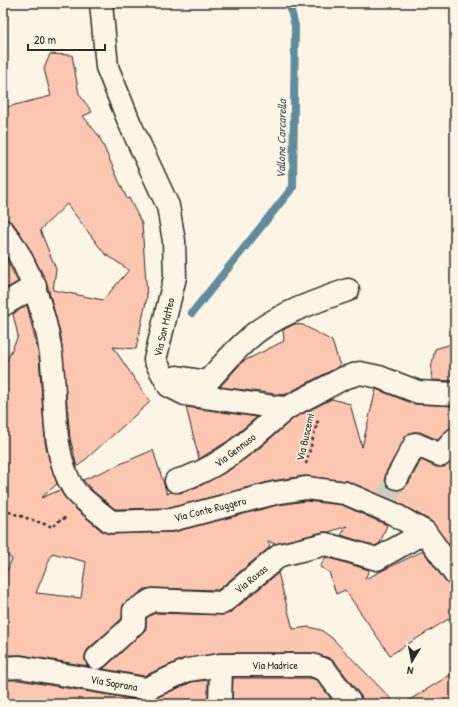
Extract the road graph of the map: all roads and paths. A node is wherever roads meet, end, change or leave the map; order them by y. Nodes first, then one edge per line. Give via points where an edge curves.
1 (101, 3) edge
2 (3, 231) edge
3 (35, 286) junction
4 (348, 290) dead end
5 (3, 305) edge
6 (162, 376) junction
7 (321, 390) junction
8 (455, 394) edge
9 (287, 408) junction
10 (455, 439) edge
11 (397, 478) tunnel mouth
12 (176, 481) dead end
13 (306, 488) junction
14 (3, 510) edge
15 (69, 519) dead end
16 (425, 532) junction
17 (455, 574) edge
18 (97, 658) dead end
19 (221, 665) junction
20 (3, 668) edge
21 (220, 704) edge
22 (351, 704) edge

1 - 6 street, Via San Matteo via 107,67 168,206 174,241 175,277 155,360
2 - 3 street, Via Conte Ruggero via 10,239
3 - 5 street
3 - 13 street, Via Conte Ruggero via 51,353 60,460 73,489 111,522 171,520 275,493
4 - 6 street via 306,304 247,339 207,382
6 - 9 street, Via San Matteo via 170,386 185,394
7 - 8 street via 344,378 360,374 379,377 418,392
7 - 9 street
7 - 13 path, Via Buscemi via 319,415 306,462
9 - 12 street, Via Gennuso via 224,460 193,476
10 - 11 street via 441,455 415,444
13 - 16 street, Via Conte Ruggero via 345,493 382,505
14 - 15 path via 53,527 62,518
16 - 17 street, Via Conte Ruggero
16 - 18 street, Via Roxas via 377,559 326,544 280,556 222,603 152,600 134,610 134,624
19 - 20 street, Via Soprana via 188,670 146,689 20,667
19 - 21 street
19 - 22 street, Via Madrice via 312,665 325,670

